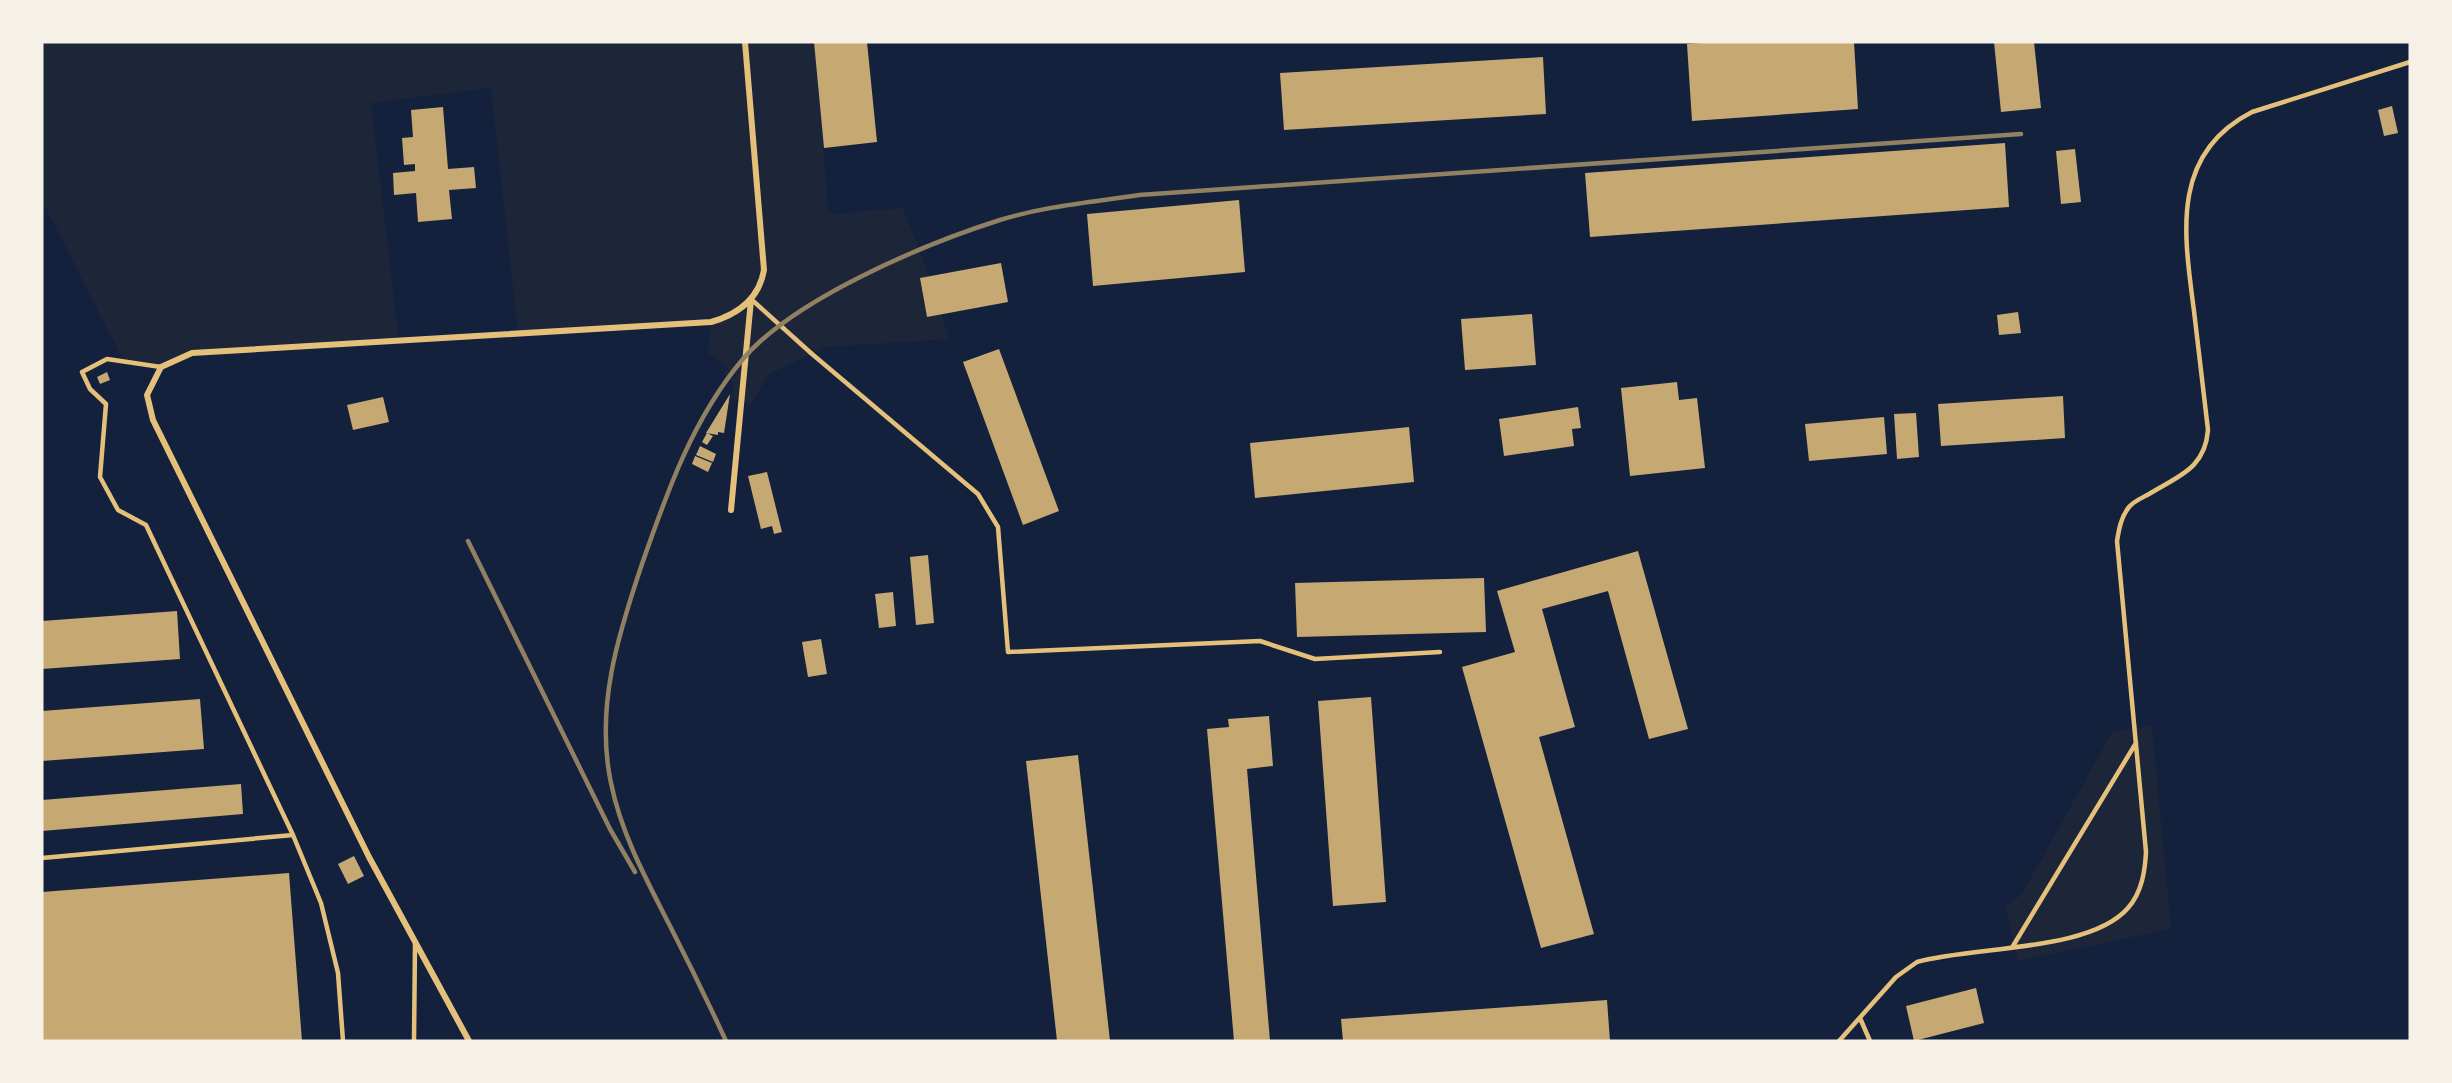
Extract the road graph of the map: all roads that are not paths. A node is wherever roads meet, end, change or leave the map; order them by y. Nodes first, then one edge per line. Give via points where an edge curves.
1 (745, 42) edge
2 (2410, 62) edge
3 (751, 299) junction
4 (161, 367) junction
5 (731, 510) dead end
6 (1440, 652) dead end
7 (2136, 742) junction
8 (293, 836) junction
9 (42, 858) edge
10 (415, 941) junction
11 (2013, 946) junction
12 (1860, 1018) junction
13 (343, 1041) edge
14 (414, 1041) edge
15 (470, 1041) edge
16 (1839, 1041) edge
17 (1870, 1041) edge

1 - 3 street via 764,256 762,282
2 - 7 lane via 2236,120 2212,143 2197,170 2186,206 2184,231 2208,430 2206,446 2190,469 2131,505 2123,516 2116,541
3 - 4 street via 734,314 711,322 192,353
3 - 5 street
3 - 6 lane via 978,494 998,527 1008,651 1260,641 1315,659
4 - 8 lane via 107,359 82,372 90,389 106,404 100,477 118,510 146,525
4 - 10 street via 147,395 153,420 369,857
7 - 11 lane
7 - 11 lane via 2146,852 2136,897 2118,917 2090,932
8 - 9 lane
8 - 13 lane via 321,903 338,973
10 - 14 lane
10 - 15 street
11 - 12 lane via 1917,962 1896,977
12 - 16 lane
12 - 17 lane

